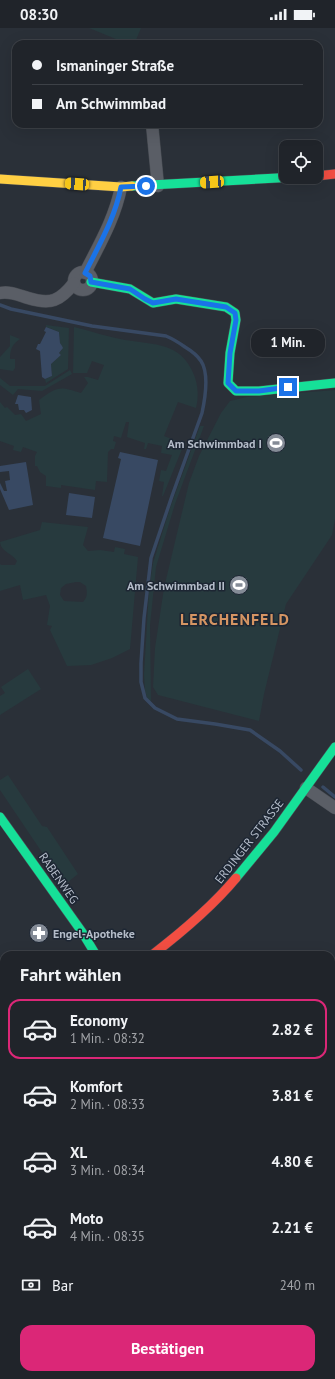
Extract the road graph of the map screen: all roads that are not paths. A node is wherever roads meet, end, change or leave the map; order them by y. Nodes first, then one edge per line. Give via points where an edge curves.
1 (152, 128) edge
2 (335, 174) edge
3 (323, 175) edge
4 (279, 178) edge
5 (0, 179) edge
6 (158, 186) junction
7 (121, 187) junction
8 (88, 277) junction
9 (0, 293) edge
10 (335, 383) edge
11 (335, 747) edge
12 (306, 788) junction
13 (335, 808) edge
14 (0, 817) edge
15 (94, 951) edge
16 (166, 951) edge

1 - 6 street
2 - 3 street
4 - 6 street
5 - 7 street
6 - 7 street
7 - 8 street via 118,201
8 - 9 street via 89,287 84,290 78,289 74,283 64,295 51,301 28,298 12,292
8 - 10 street via 130,289 153,303 176,299 226,307 235,313 228,383 236,391
11 - 12 street, ERDINGER STRASSE
12 - 13 street
12 - 16 street, ERDINGER STRASSE via 239,877
14 - 15 street, RABENWEG

